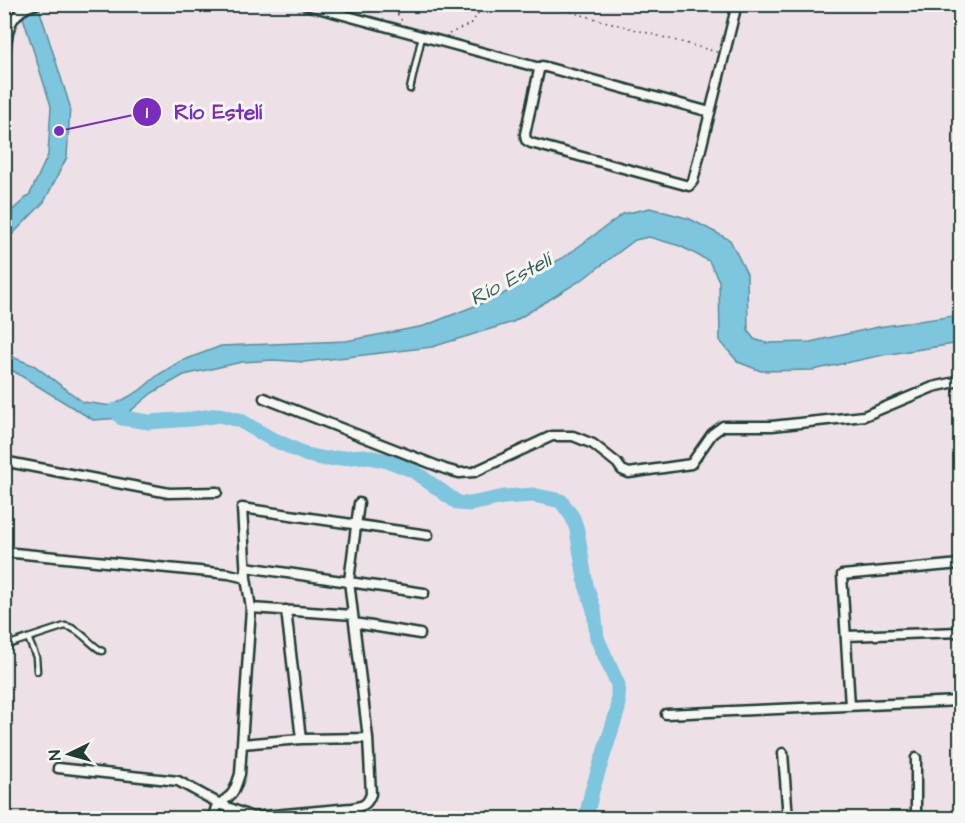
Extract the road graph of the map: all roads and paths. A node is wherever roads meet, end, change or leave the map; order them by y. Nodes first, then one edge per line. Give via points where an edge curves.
1 (36, 4) edge
2 (303, 4) edge
3 (391, 4) edge
4 (484, 4) edge
5 (542, 4) edge
6 (737, 4) edge
7 (407, 27) dead end
8 (422, 36) junction
9 (444, 37) dead end
10 (725, 54) junction
11 (4, 59) edge
12 (540, 68) junction
13 (410, 89) dead end
14 (710, 112) junction
15 (960, 381) edge
16 (264, 398) dead end
17 (4, 463) edge
18 (217, 492) dead end
19 (359, 503) dead end
20 (356, 524) junction
21 (428, 535) dead end
22 (4, 552) edge
23 (960, 564) edge
24 (246, 567) junction
25 (246, 578) junction
26 (349, 581) junction
27 (424, 592) dead end
28 (251, 608) junction
29 (286, 610) junction
30 (354, 619) junction
31 (960, 632) edge
32 (420, 634) dead end
33 (847, 636) junction
34 (28, 638) junction
35 (4, 646) edge
36 (102, 651) dead end
37 (37, 671) dead end
38 (960, 701) edge
39 (850, 706) junction
40 (666, 714) dead end
41 (368, 738) junction
42 (301, 739) junction
43 (242, 744) junction
44 (783, 753) dead end
45 (916, 758) dead end
46 (58, 768) dead end
47 (220, 804) junction
48 (351, 808) junction
49 (252, 818) edge
50 (213, 819) edge
51 (350, 819) edge
52 (788, 819) edge
53 (916, 819) edge

1 - 11 street via 21,9 15,16
2 - 8 street
3 - 7 path
4 - 9 path via 472,23
5 - 10 path
6 - 10 street
8 - 12 street
8 - 13 lane
10 - 14 street
12 - 14 street
12 - 14 street via 526,140 682,185 689,186 693,180
15 - 16 street via 933,387 864,416 772,426 723,426 712,434 691,464 629,473 593,444 573,436 552,436 474,472 459,473
17 - 18 street via 169,493
19 - 20 street
20 - 21 street
20 - 24 street via 242,508
20 - 26 street
22 - 25 street
23 - 33 street via 842,575
24 - 25 street
24 - 26 street
25 - 28 street
26 - 27 street
26 - 30 street
28 - 29 street
28 - 43 street
29 - 30 street
29 - 42 street
30 - 32 street
30 - 41 street
31 - 33 street
33 - 39 street
34 - 35 lane
34 - 36 lane via 65,626 74,627
34 - 37 lane
38 - 39 street
39 - 40 street
41 - 42 street
41 - 48 street via 371,794 365,806
42 - 43 street
43 - 47 street via 234,792
44 - 52 street
45 - 53 street
46 - 47 street via 178,781
47 - 49 street
47 - 50 street
48 - 49 street
48 - 51 street

